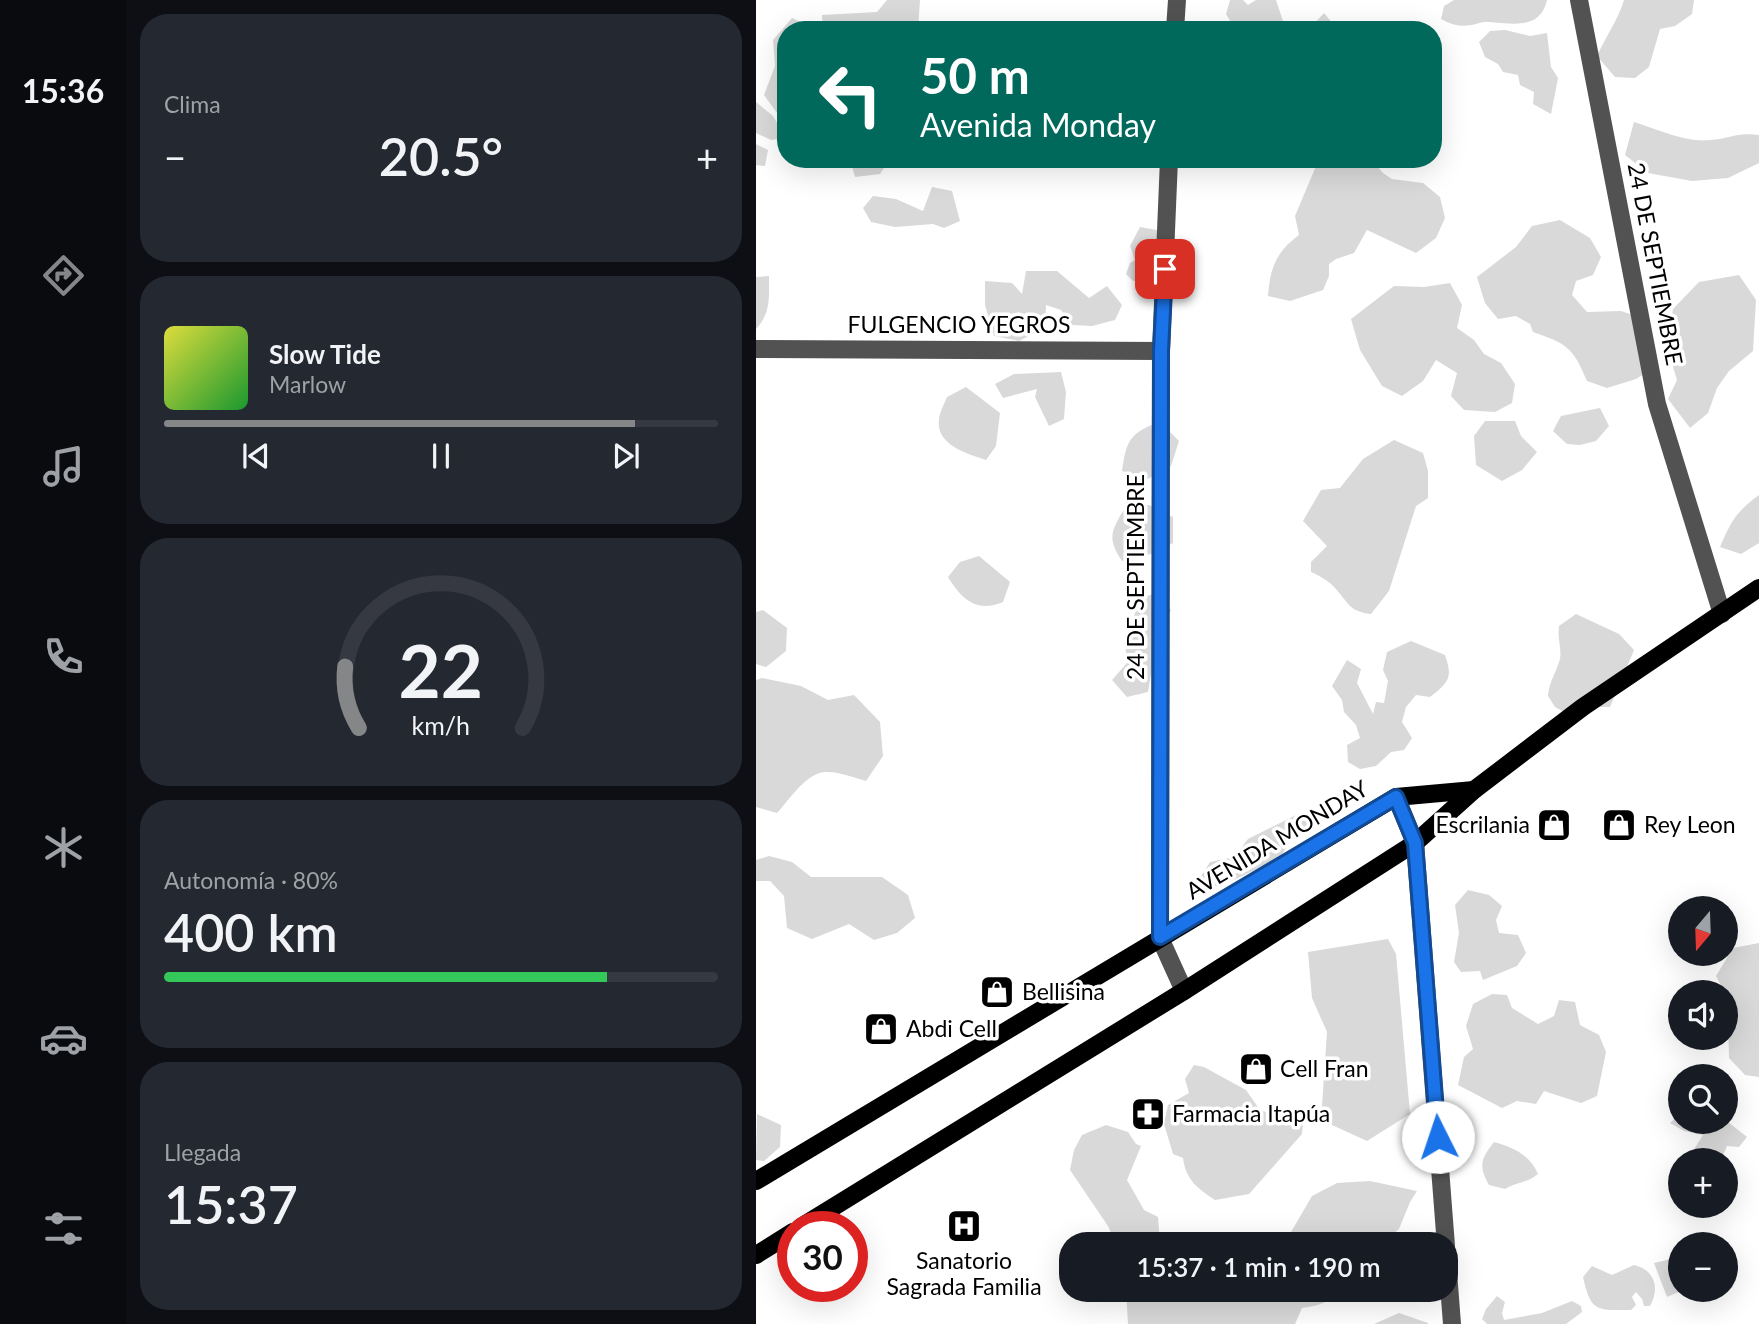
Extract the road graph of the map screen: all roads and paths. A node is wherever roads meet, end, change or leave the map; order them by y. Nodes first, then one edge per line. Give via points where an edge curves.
1 (1177, 0) edge
2 (1579, 0) edge
3 (1176, 21) edge
4 (1170, 168) edge
5 (756, 349) edge
6 (1161, 351) junction
7 (1759, 588) edge
8 (1722, 614) junction
9 (1474, 790) junction
10 (1396, 797) junction
11 (1415, 843) junction
12 (1160, 937) junction
13 (1184, 991) junction
14 (756, 1181) edge
15 (827, 1211) edge
16 (777, 1242) edge
17 (756, 1255) edge
18 (1452, 1324) edge

1 - 3 street
2 - 8 street, 24 DE SEPTIEMBRE via 1657,404
4 - 6 street, 24 DE SEPTIEMBRE
5 - 6 street, FULGENCIO YEGROS
6 - 12 street, 24 DE SEPTIEMBRE
7 - 8 main road
8 - 9 main road via 1584,707
9 - 10 main road, AVENIDA MONDAY
9 - 11 main road
10 - 11 street
10 - 12 main road, AVENIDA MONDAY
11 - 13 main road
11 - 18 street
12 - 13 street, 24 DE SEPTIEMBRE
12 - 14 main road, AVENIDA MONDAY
13 - 15 main road
16 - 17 main road

